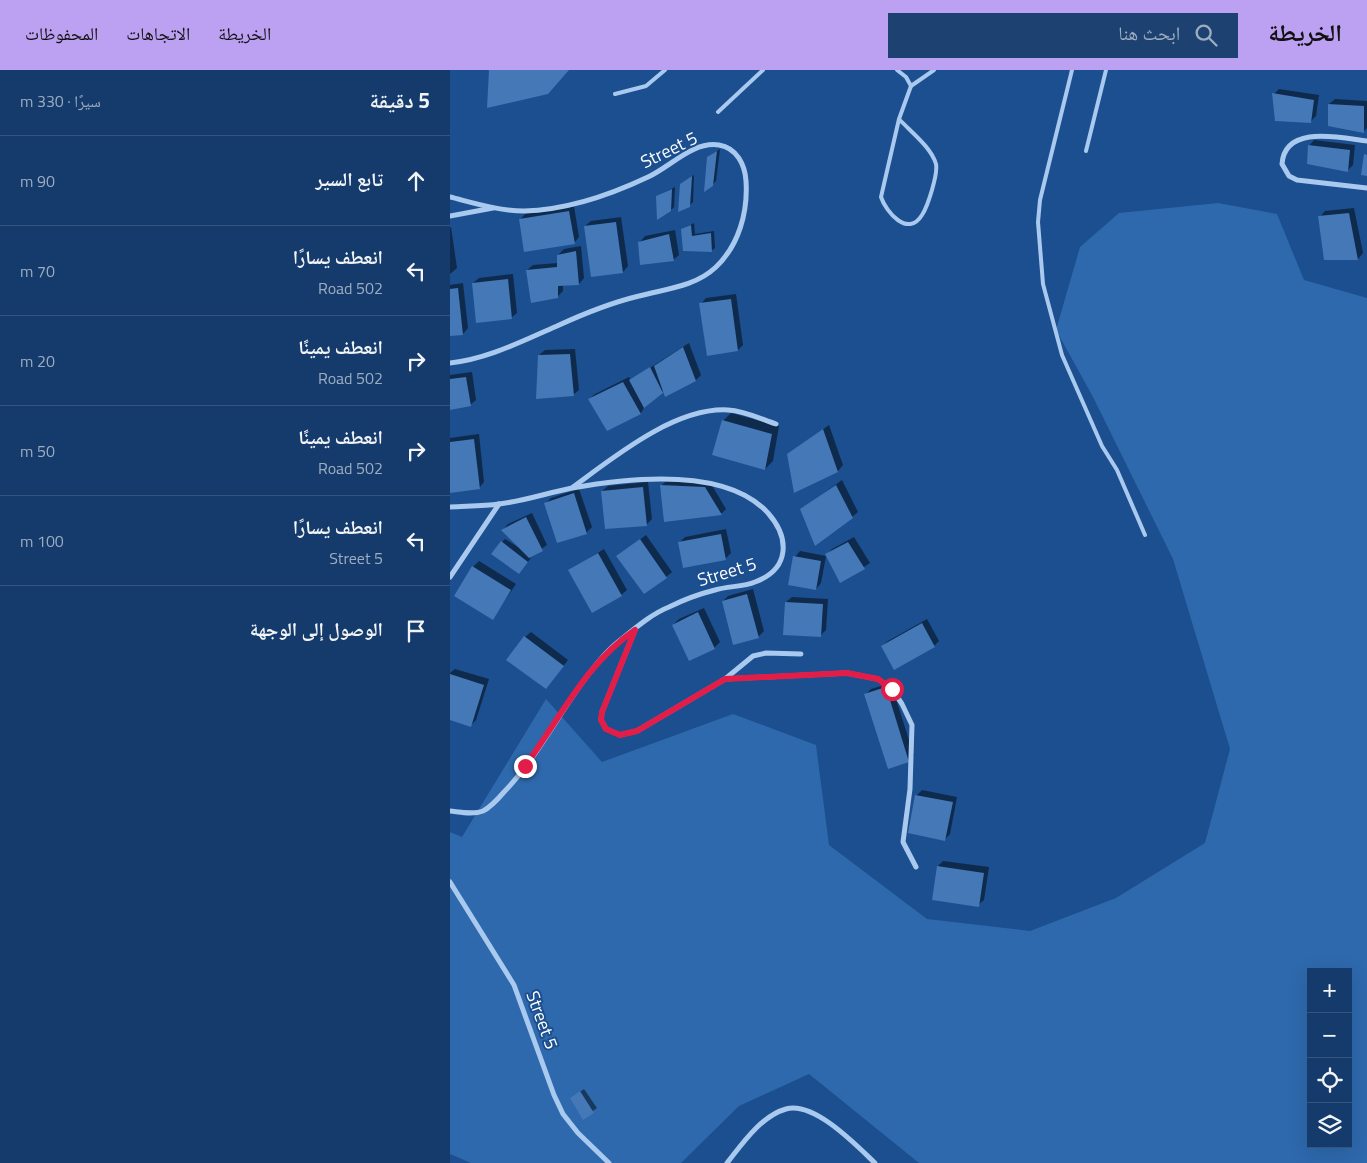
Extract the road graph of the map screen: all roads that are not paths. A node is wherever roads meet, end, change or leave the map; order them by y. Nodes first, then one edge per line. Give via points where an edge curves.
1 (665, 70) edge
2 (763, 70) edge
3 (897, 70) edge
4 (934, 70) edge
5 (1072, 70) edge
6 (1106, 70) edge
7 (912, 86) junction
8 (615, 94) dead end
9 (718, 112) dead end
10 (899, 119) junction
11 (1367, 141) edge
12 (1086, 152) dead end
13 (1367, 188) edge
14 (450, 197) edge
15 (496, 208) junction
16 (450, 216) edge
17 (450, 363) edge
18 (776, 424) dead end
19 (570, 488) junction
20 (499, 504) junction
21 (450, 507) edge
22 (1146, 535) dead end
23 (450, 578) edge
24 (635, 630) junction
25 (801, 654) dead end
26 (725, 679) junction
27 (450, 811) edge
28 (916, 867) dead end
29 (450, 882) edge
30 (609, 1163) edge
31 (727, 1163) edge
32 (875, 1163) edge

1 - 8 lane via 646,86
2 - 9 lane
3 - 7 lane
4 - 7 lane
5 - 22 lane via 1040,200 1038,222 1043,284 1062,355
6 - 12 lane
7 - 10 lane
10 - 10 lane via 881,197 885,209 894,219 904,223 914,222 922,216 936,166 927,150
11 - 13 street via 1320,136 1298,140 1286,150 1282,164 1289,176 1297,180
14 - 15 street, Street 5
15 - 16 street
15 - 17 street, Street 5 via 523,211 577,204 648,177 702,146 720,145 735,153 745,167 746,198 735,243 726,257 700,278 685,285 610,304 495,353
18 - 19 street via 729,410 694,414 648,436
19 - 20 street, Street 5
19 - 24 street, Street 5 via 643,479 707,484 748,497 778,526 784,552 772,571 756,582 715,590 666,608
20 - 21 street, Street 5
20 - 23 street
24 - 26 street via 602,712 602,725 613,733 637,731
24 - 27 street, Street 5 via 617,642 598,663 532,757 493,804 476,812
25 - 26 street via 753,656
26 - 28 street via 847,673 878,679 892,689 912,725 910,789 903,842
29 - 30 street, Street 5 via 514,984 566,1120
31 - 32 street via 771,1116 787,1108 802,1109 839,1130

